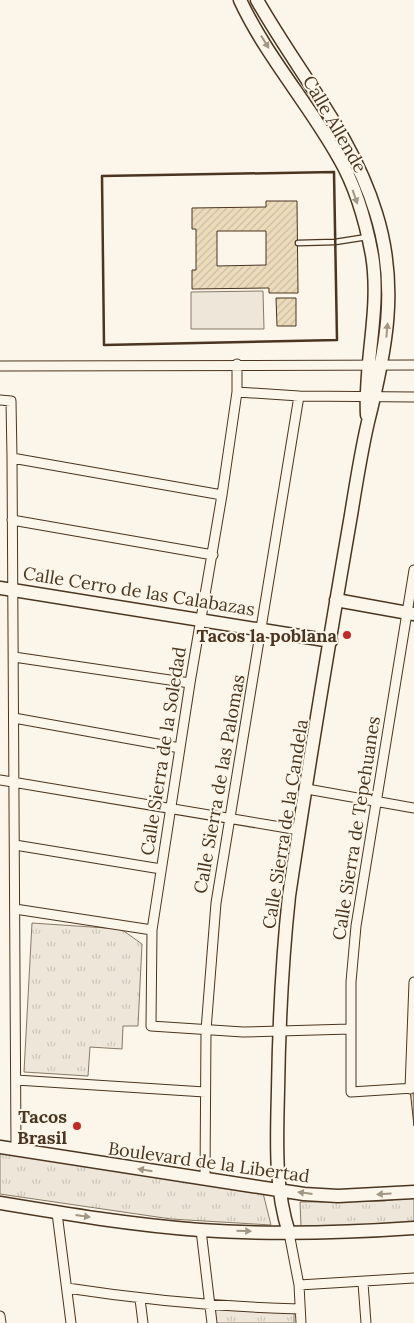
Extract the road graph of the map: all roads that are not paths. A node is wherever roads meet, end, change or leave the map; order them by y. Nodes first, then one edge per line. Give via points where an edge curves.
1 (240, 0) edge
2 (257, 0) edge
3 (368, 237) junction
4 (298, 242) dead end
5 (386, 256) junction
6 (372, 258) junction
7 (237, 364) junction
8 (376, 365) junction
9 (414, 365) edge
10 (0, 366) edge
11 (237, 392) junction
12 (371, 395) junction
13 (299, 396) junction
14 (414, 397) edge
15 (0, 400) edge
16 (12, 458) junction
17 (222, 495) junction
18 (12, 520) junction
19 (213, 555) junction
20 (414, 570) edge
21 (6, 588) edge
22 (336, 600) junction
23 (410, 613) edge
24 (200, 620) junction
25 (262, 629) junction
26 (331, 641) junction
27 (14, 658) junction
28 (190, 683) junction
29 (14, 718) junction
30 (180, 748) junction
31 (0, 780) edge
32 (14, 781) junction
33 (307, 789) junction
34 (376, 801) junction
35 (414, 808) edge
36 (171, 809) junction
37 (229, 818) junction
38 (299, 830) junction
39 (15, 845) junction
40 (161, 869) junction
41 (16, 909) junction
42 (152, 930) junction
43 (414, 982) edge
44 (206, 1030) junction
45 (350, 1030) junction
46 (279, 1032) junction
47 (16, 1080) junction
48 (412, 1089) edge
49 (204, 1092) junction
50 (0, 1147) edge
51 (16, 1149) junction
52 (205, 1179) junction
53 (279, 1189) junction
54 (414, 1192) edge
55 (0, 1203) edge
56 (57, 1213) junction
57 (414, 1228) edge
58 (201, 1230) junction
59 (289, 1233) junction
60 (414, 1278) edge
61 (363, 1283) junction
62 (299, 1286) junction
63 (67, 1288) junction
64 (140, 1299) junction
65 (210, 1306) junction
66 (300, 1309) junction
67 (0, 1316) edge
68 (1, 1323) edge
69 (71, 1323) edge
70 (143, 1323) edge
71 (212, 1323) edge
72 (301, 1323) edge
73 (366, 1323) edge

1 -> 3 street, Calle Allende via 340,160
2 - 5 street, Calle Allende via 353,154 376,214
3 - 4 lane via 335,242
3 - 6 street, Calle Allende
5 - 6 street
8 -> 5 street, Calle Allende via 389,313
6 - 8 street, Calle Allende
7 - 8 street
7 - 10 street
7 - 11 street, Calle Sierra de la Soledad
8 - 9 street
8 - 12 street, Calle Allende
11 - 13 street
11 - 17 street, Calle Sierra de la Soledad
12 - 13 street
12 - 14 street
12 - 22 street, Calle Sierra de la Candela
13 - 25 street, Calle Sierra de las Palomas
15 - 16 street via 11,401
16 - 17 street
16 - 18 street
17 - 19 street, Calle Sierra de la Soledad
18 - 19 street
18 - 21 street
19 - 24 street, Calle Sierra de la Soledad
20 - 23 street, Calle Sierra de Tepehuanes
21 - 24 street, Calle Cerro de las Calabazas
21 - 27 street
22 - 23 street
22 - 26 street, Calle Sierra de la Candela
23 - 34 street, Calle Sierra de Tepehuanes
24 - 25 street, Calle Cerro de las Calabazas
24 - 28 street, Calle Sierra de la Soledad
25 - 26 street, Calle Cerro de las Calabazas
25 - 37 street, Calle Sierra de las Palomas
26 - 33 street, Calle Sierra de la Candela
27 - 28 street
27 - 29 street
28 - 30 street, Calle Sierra de la Soledad
29 - 30 street
29 - 32 street
30 - 36 street, Calle Sierra de la Soledad
31 - 32 street
32 - 36 street
32 - 39 street
33 - 34 street
33 - 38 street, Calle Sierra de la Candela
34 - 35 street
34 - 45 street, Calle Sierra de Tepehuanes via 356,926
36 - 37 street
36 - 40 street, Calle Sierra de la Soledad
37 - 38 street
37 - 44 street, Calle Sierra de las Palomas via 216,903
38 - 46 street, Calle Sierra de la Candela via 282,962
39 - 40 street
39 - 41 street
40 - 42 street, Calle Sierra de la Soledad
41 - 42 street
41 - 47 street
42 - 44 street, Calle Sierra de la Soledad via 151,1026
43 - 48 street
44 - 46 street
44 - 49 street, Calle Sierra de las Palomas
45 - 46 street
45 - 48 street, Calle Sierra de Tepehuanes via 350,1092
46 - 53 street, Calle Sierra de la Candela
47 - 49 street
47 - 51 street
49 - 52 street, Calle Sierra de las Palomas
50 - 51 street, Boulevard de la Libertad
52 -> 51 street, Boulevard de la Libertad
52 - 53 street, Boulevard de la Libertad
54 -> 53 street, Boulevard de la Libertad via 338,1196
53 - 59 street, Calle Sierra de la Candela
55 - 56 street
56 -> 58 street
56 - 63 street
57 - 59 street
58 -> 59 street
58 - 65 street
59 - 62 street
60 - 61 street
61 - 62 street
61 - 73 street
62 - 66 street
63 - 64 street
63 - 69 street
64 - 65 street
64 - 70 street
65 - 66 street
65 - 71 street
66 - 72 street
67 - 68 street

